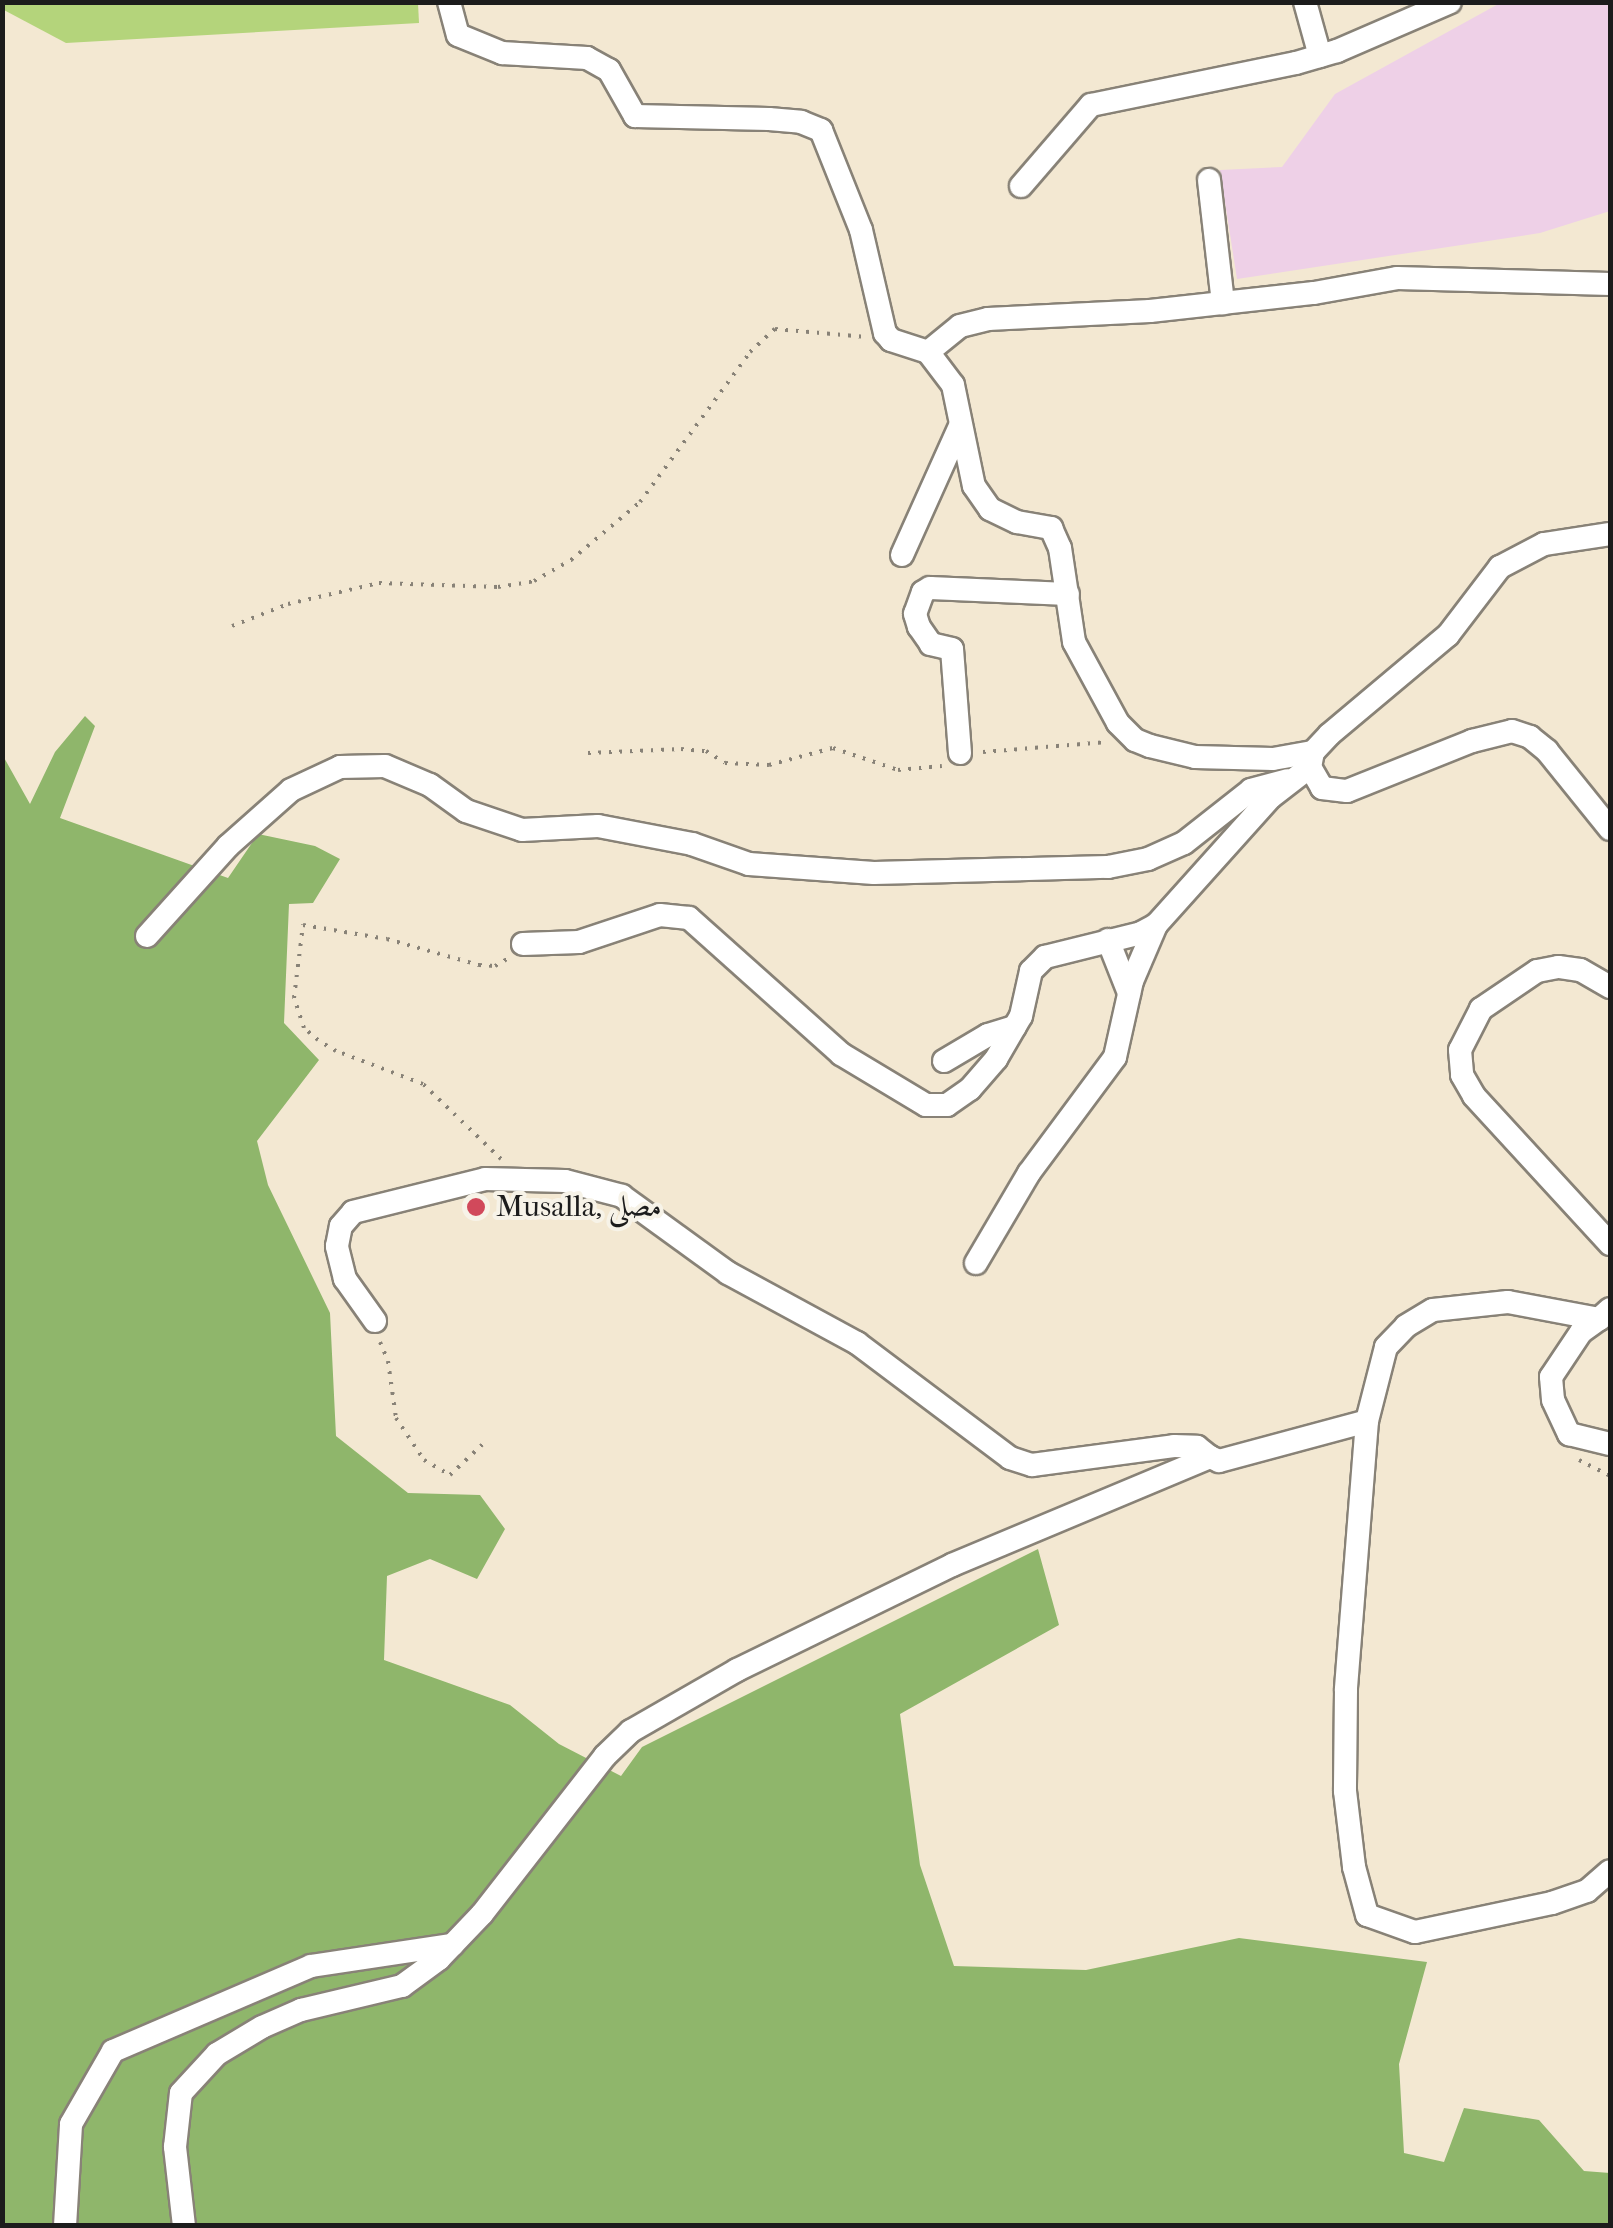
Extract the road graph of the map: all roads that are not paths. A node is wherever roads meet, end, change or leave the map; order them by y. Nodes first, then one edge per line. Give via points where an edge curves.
1 (449, 2) edge
2 (1305, 2) edge
3 (1450, 2) edge
4 (1320, 56) junction
5 (1209, 180) dead end
6 (1020, 186) dead end
7 (1610, 284) edge
8 (1223, 303) junction
9 (928, 352) junction
10 (960, 425) junction
11 (1610, 534) edge
12 (902, 555) dead end
13 (1068, 594) junction
14 (960, 754) road end
15 (1312, 760) junction
16 (1288, 780) junction
17 (1610, 829) edge
18 (1156, 925) junction
19 (147, 936) dead end
20 (1108, 940) junction
21 (523, 944) road end
22 (1610, 987) edge
23 (1129, 993) junction
24 (1015, 1027) junction
25 (944, 1061) dead end
26 (1610, 1244) edge
27 (976, 1263) dead end
28 (1605, 1314) edge
29 (375, 1320) road end
30 (1367, 1421) junction
31 (1610, 1444) edge
32 (1210, 1457) junction
33 (1610, 1871) edge
34 (452, 1945) junction
35 (65, 2226) edge
36 (184, 2226) edge

1 - 9 street via 458,35 502,53 587,58 608,70 635,116 769,119 820,130 861,230 885,333
2 - 4 street
3 - 4 street
4 - 6 street via 1091,105
5 - 8 street
7 - 8 street via 1397,278
8 - 9 street via 988,319 960,326
9 - 10 street via 953,386
10 - 12 street
10 - 13 street via 974,486 990,509 1051,528
11 - 15 street via 1544,544 1500,567 1448,635
13 - 14 street via 923,592 919,627 931,644 952,649
13 - 15 street via 1074,642 1135,740 1195,757
15 - 16 street
15 - 17 street via 1322,788 1348,791 1472,740 1512,731 1547,751
16 - 18 street
16 - 19 street via 1251,790 1184,843 1148,860 1108,867 874,873 749,864 692,844 598,826 522,830 466,811 430,785 385,766 340,766 292,790 242,833
18 - 20 street
18 - 23 street
20 - 23 street
20 - 24 street via 1044,957 1031,971
21 - 24 street via 579,942 660,915 689,918 841,1054 926,1105 947,1105 970,1089
22 - 26 street via 1580,970 1537,971 1481,1009 1460,1050 1462,1074 1474,1096
23 - 27 street via 1115,1057 1029,1173
24 - 25 street
28 - 30 street via 1508,1302 1432,1310 1386,1347
28 - 31 street via 1581,1332 1552,1377 1553,1400 1569,1434
29 - 32 street via 345,1278 337,1246 340,1226 354,1212 432,1189 516,1176 565,1181 622,1196 728,1273 858,1343 1010,1458 1032,1464 1174,1446 1197,1447
30 - 32 street via 1219,1461
30 - 33 street via 1345,1791 1367,1915 1414,1932 1552,1903 1587,1891
32 - 34 street via 874,1600 632,1731
34 - 35 street via 311,1966 113,2051 71,2124
34 - 36 street via 402,1986 300,2010 217,2054 181,2093 175,2147

